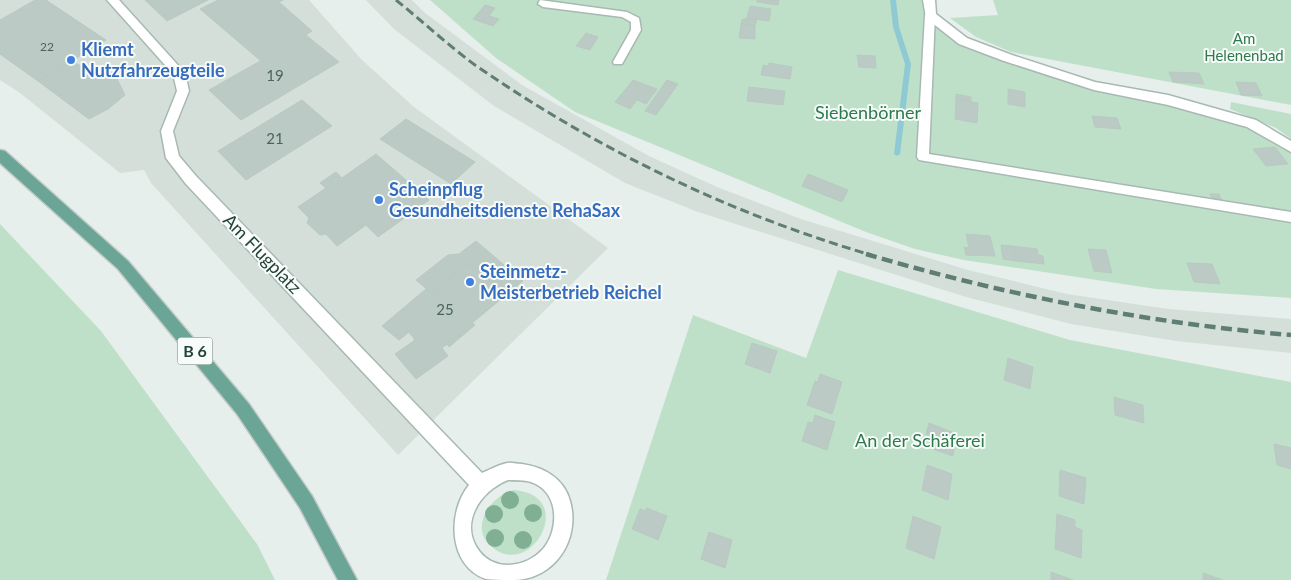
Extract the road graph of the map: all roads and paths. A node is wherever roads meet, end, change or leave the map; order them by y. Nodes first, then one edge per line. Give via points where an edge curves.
1 (113, 0) edge
2 (545, 0) edge
3 (930, 0) edge
4 (930, 15) junction
5 (618, 62) dead end
6 (1291, 147) edge
7 (0, 156) edge
8 (1291, 217) edge
9 (481, 485) junction
10 (348, 580) edge

1 - 9 street, Am Flugplatz via 179,73 183,91 167,131 173,158
2 - 5 lane via 543,4 624,14 636,20 636,30
3 - 4 street
4 - 6 street via 963,41 1008,58 1094,86 1168,100 1251,123
4 - 8 lane via 923,157
7 - 10 main road, B 6 via 123,265 237,401 306,502
9 - 9 street via 464,514 462,530 474,560 487,570 503,575 520,574 536,567 550,555 560,539 564,522 557,491 542,477 522,471 494,476

